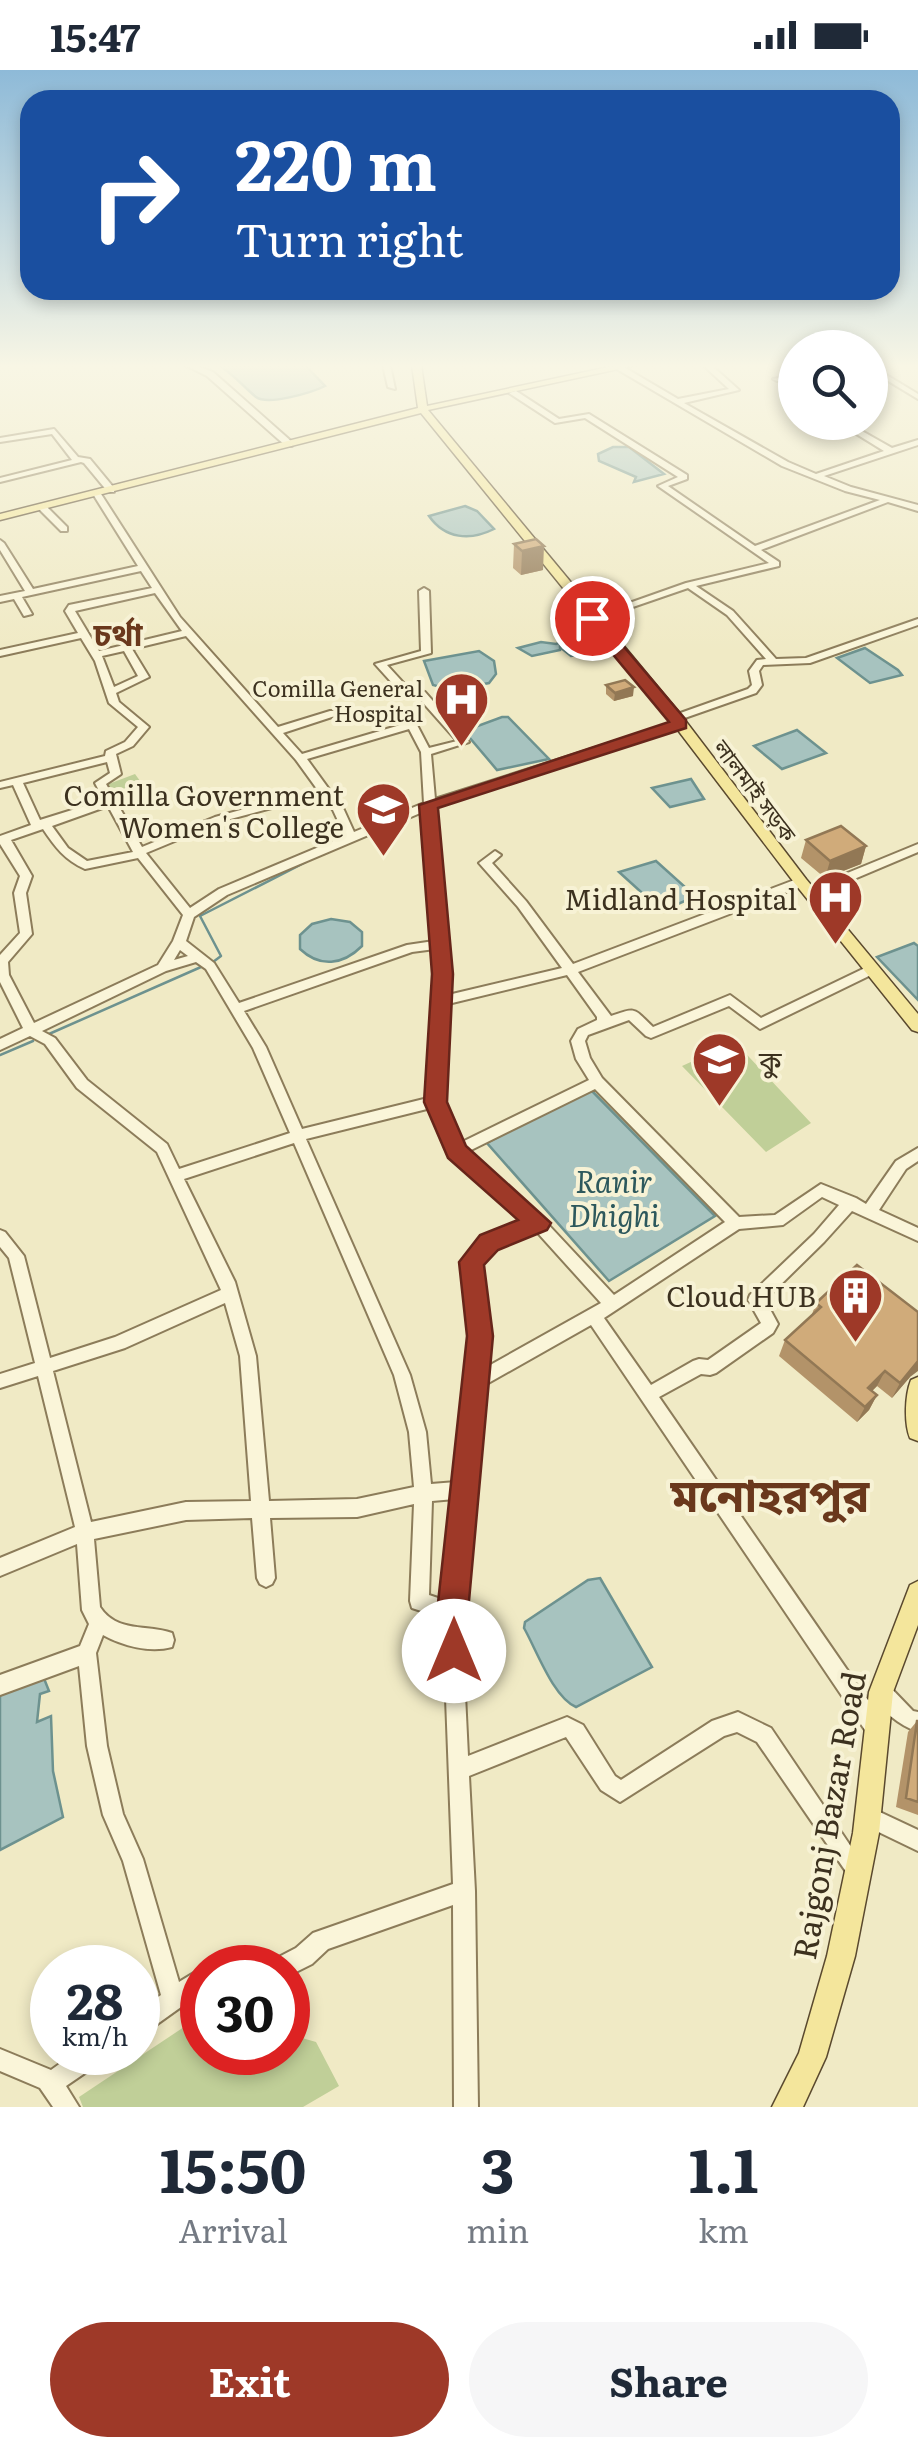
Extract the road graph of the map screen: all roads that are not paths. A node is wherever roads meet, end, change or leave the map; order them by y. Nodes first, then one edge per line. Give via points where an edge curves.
1 (226, 460) edge
2 (465, 460) edge
3 (659, 460) edge
4 (783, 460) edge
5 (860, 460) edge
6 (78, 461) joint
7 (814, 477) junction
8 (0, 480) edge
9 (111, 490) junction
10 (97, 494) junction
11 (886, 500) junction
12 (42, 507) junction
13 (918, 508) edge
14 (0, 517) edge
15 (64, 529) dead end
16 (0, 543) edge
17 (754, 549) junction
18 (142, 568) junction
19 (689, 585) junction
20 (156, 590) junction
21 (30, 592) junction
22 (424, 592) dead end
23 (17, 596) junction
24 (0, 599) edge
25 (27, 614) dead end
26 (592, 618) junction
27 (918, 622) edge
28 (906, 628) junction
29 (189, 632) junction
30 (84, 635) junction
31 (918, 636) edge
32 (127, 648) junction
33 (0, 653) edge
34 (96, 655) junction
35 (772, 660) junction
36 (112, 691) junction
37 (334, 713) dead end
38 (678, 721) junction
39 (278, 731) junction
40 (426, 752) junction
41 (110, 758) junction
42 (300, 758) junction
43 (16, 780) junction
44 (0, 785) edge
45 (324, 791) junction
46 (109, 802) junction
47 (429, 808) junction
48 (40, 824) junction
49 (350, 836) junction
50 (2, 840) edge
51 (918, 848) edge
52 (140, 853) junction
53 (494, 855) dead end
54 (806, 888) junction
55 (189, 916) junction
56 (179, 942) junction
57 (440, 944) junction
58 (203, 962) junction
59 (162, 968) junction
60 (570, 970) junction
61 (872, 970) junction
62 (441, 1001) junction
63 (236, 1009) junction
64 (604, 1023) junction
65 (918, 1026) edge
66 (31, 1031) junction
67 (0, 1045) edge
68 (598, 1082) junction
69 (435, 1102) junction
70 (298, 1136) junction
71 (456, 1152) junction
72 (918, 1154) edge
73 (175, 1176) junction
74 (851, 1202) junction
75 (870, 1211) junction
76 (538, 1223) junction
77 (736, 1223) junction
78 (918, 1235) edge
79 (0, 1236) edge
80 (230, 1293) junction
81 (612, 1304) junction
82 (594, 1316) junction
83 (44, 1365) junction
84 (0, 1381) edge
85 (478, 1382) junction
86 (918, 1387) edge
87 (648, 1395) junction
88 (918, 1431) edge
89 (464, 1490) junction
90 (425, 1493) junction
91 (262, 1511) junction
92 (85, 1532) junction
93 (0, 1567) edge
94 (266, 1578) dead end
95 (918, 1593) edge
96 (452, 1612) junction
97 (100, 1622) junction
98 (165, 1640) dead end
99 (88, 1653) junction
100 (0, 1685) edge
101 (880, 1692) junction
102 (918, 1722) edge
103 (874, 1726) junction
104 (460, 1769) junction
105 (867, 1816) junction
106 (918, 1841) edge
107 (860, 1874) junction
108 (464, 1891) junction
109 (310, 1951) edge
110 (180, 1995) edge
111 (173, 2000) junction
112 (160, 2009) edge
113 (0, 2060) edge
114 (63, 2075) edge
115 (51, 2083) junction
116 (67, 2107) edge
117 (466, 2107) edge
118 (787, 2107) edge

1 - 9 main road
2 - 26 main road, লালমাই সড়ক
3 - 17 street via 684,477 662,486
4 - 7 street
5 - 7 street
6 - 8 street
6 - 9 street via 87,461
7 - 11 street
9 - 10 main road
10 - 12 main road
10 - 18 street
11 - 13 street
11 - 17 street
12 - 14 main road
12 - 15 street
16 - 21 street
17 - 19 street via 776,564
18 - 20 street
18 - 21 street
19 - 26 street
19 - 35 street via 730,613
20 - 29 street
20 - 30 street via 72,607
21 - 23 street
22 - 40 street via 426,653 380,664 406,692 422,694 464,742
23 - 24 street
23 - 25 street
26 - 38 main road, লালমাই সড়ক
27 - 28 street
28 - 31 street
28 - 35 street via 807,661
29 - 32 street
29 - 39 street
30 - 33 street
30 - 34 street
32 - 34 street
32 - 36 street via 144,677
34 - 36 street
35 - 38 street via 755,666 752,691
36 - 41 street via 116,706 144,730
37 - 39 street
38 - 47 street
38 - 54 main road, লালমাই সড়ক
39 - 42 street
40 - 42 street via 412,726
40 - 47 street
41 - 43 street
41 - 46 street via 116,774 100,784
42 - 45 street
43 - 44 street
43 - 48 street
45 - 49 street
45 - 52 street via 219,819
46 - 48 street
46 - 52 street
47 - 49 street
47 - 57 street
48 - 50 street
48 - 52 street via 86,865
49 - 55 street via 223,892
50 - 66 street via 26,876 20,893 26,934 2,961 3,975
51 - 54 street
52 - 55 street
53 - 60 street via 485,862
54 - 60 street
54 - 61 main road, লালমাই সড়ক
55 - 56 street
56 - 58 street
56 - 59 street
57 - 62 street
57 - 63 street
58 - 59 street
58 - 63 street
59 - 66 street
60 - 62 street
60 - 64 street
61 - 64 street via 760,1024 730,1000 651,1033 631,1014
61 - 65 main road, লালমাই সড়ক
62 - 69 street
63 - 70 street
64 - 68 street via 578,1041
66 - 67 street
66 - 73 street via 50,1041 82,1084 162,1148
68 - 71 street
68 - 77 street
69 - 70 street
69 - 71 street
70 - 73 street
70 - 90 street via 418,1419
71 - 76 street
72 - 75 street via 900,1166
73 - 80 street
74 - 75 street
74 - 77 street via 821,1190 778,1221
74 - 87 street via 759,1295 767,1328 710,1368 699,1366
75 - 78 street
76 - 81 street
76 - 85 street via 489,1243 471,1262
77 - 81 street
79 - 83 street via 16,1256
80 - 83 street via 133,1337
80 - 91 street via 248,1356
81 - 82 street
82 - 85 street
82 - 87 street
83 - 84 street
83 - 92 street
85 - 89 street
86 - 88 main road
87 - 103 street
89 - 90 street
89 - 96 street
90 - 91 street via 356,1508
90 - 96 street via 419,1601
91 - 92 street via 186,1511
91 - 94 street
92 - 93 street
92 - 97 street via 86,1584
95 - 101 main road, Rajgonj Bazar Road
96 - 104 street
97 - 98 street via 124,1636
97 - 99 street
99 - 100 street
99 - 111 street via 96,1746
101 - 102 street
101 - 103 main road, Rajgonj Bazar Road
103 - 105 main road, Rajgonj Bazar Road
104 - 107 street via 567,1727 620,1792 718,1728 738,1722 764,1735
104 - 108 street
105 - 106 street
105 - 107 main road, Rajgonj Bazar Road
107 - 118 main road, Rajgonj Bazar Road via 812,2057
108 - 109 street via 321,1941
108 - 117 street
110 - 111 street
111 - 112 street
113 - 115 street
114 - 115 street
115 - 116 street

